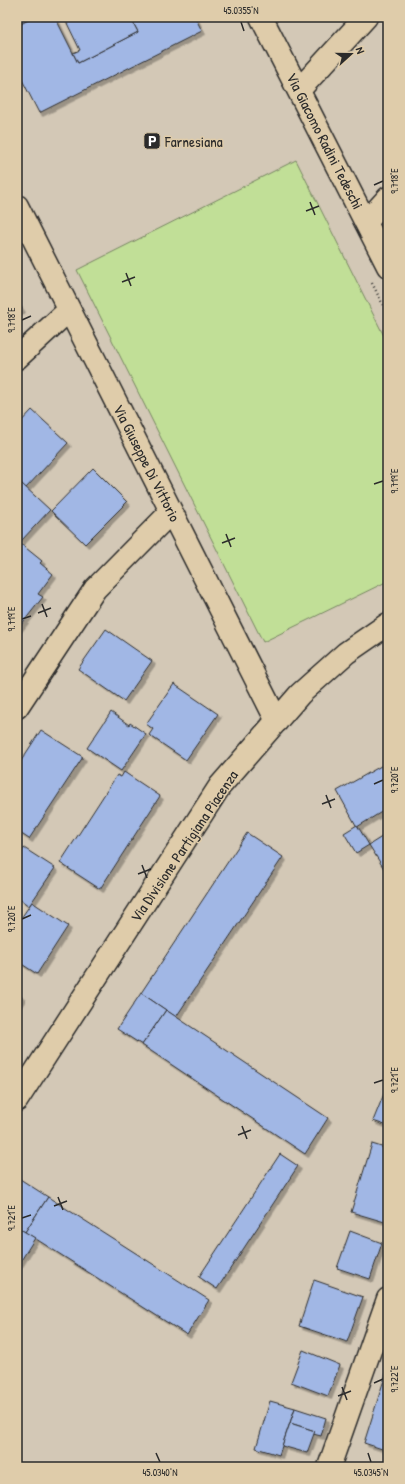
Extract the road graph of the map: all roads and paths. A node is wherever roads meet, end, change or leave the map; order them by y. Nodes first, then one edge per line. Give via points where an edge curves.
1 (261, 17) edge
2 (366, 17) edge
3 (299, 90) junction
4 (388, 198) edge
5 (17, 206) edge
6 (366, 222) junction
7 (388, 266) edge
8 (69, 310) junction
9 (17, 358) edge
10 (171, 512) junction
11 (388, 624) edge
12 (17, 707) edge
13 (276, 720) junction
14 (17, 1100) edge
15 (388, 1299) edge
16 (329, 1467) edge

1 - 3 street, Via Giacomo Radini Tedeschi
2 - 3 street
3 - 6 street, Via Giacomo Radini Tedeschi
4 - 6 street
5 - 8 street, Via Giuseppe Di Vittorio
6 - 7 street, Via Giacomo Radini Tedeschi
8 - 9 street
8 - 10 street, Via Giuseppe Di Vittorio
10 - 12 street via 95,589
10 - 13 street, Via Giuseppe Di Vittorio
11 - 13 street, Via Divisione Partigiana Piacenza via 346,653 300,694
13 - 14 street, Via Divisione Partigiana Piacenza via 220,786
15 - 16 street

